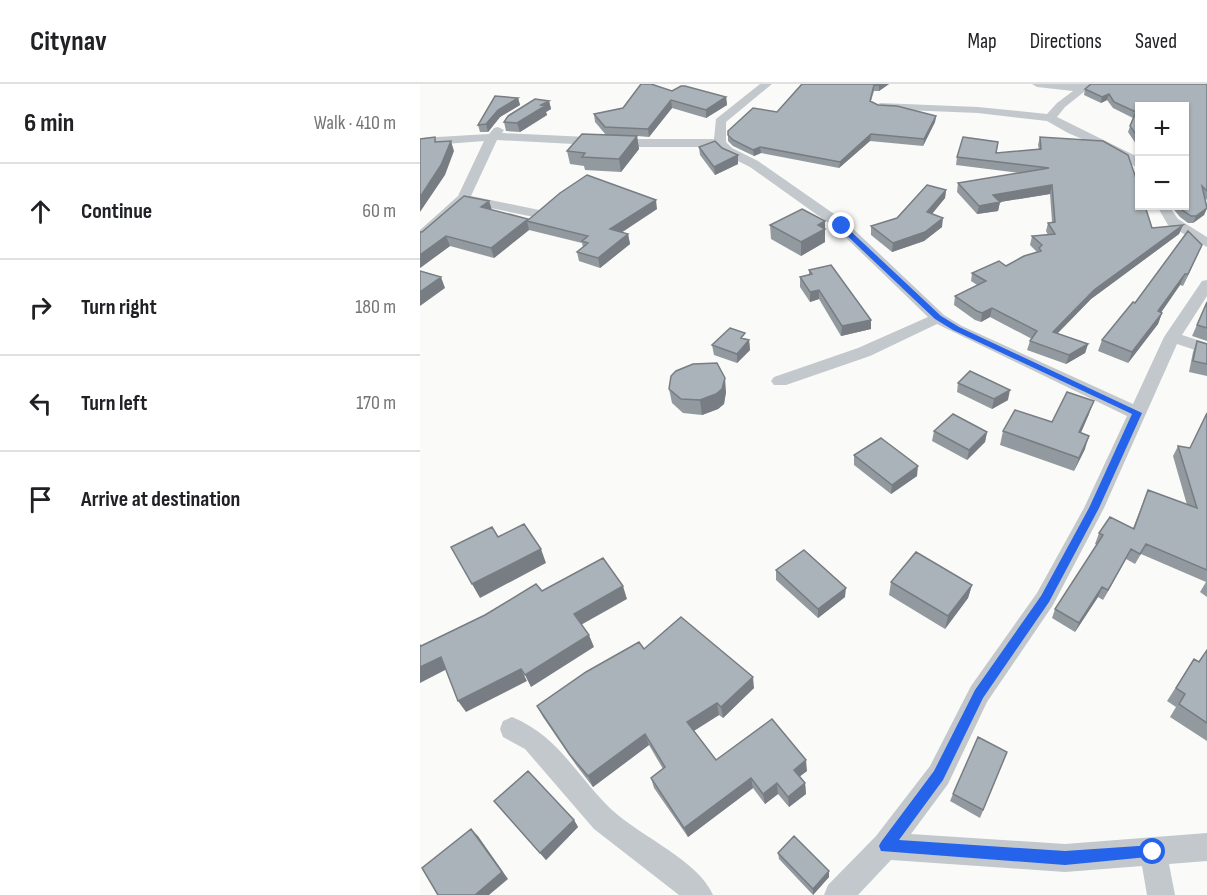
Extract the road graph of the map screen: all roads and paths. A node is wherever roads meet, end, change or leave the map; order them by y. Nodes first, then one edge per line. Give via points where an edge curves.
1 (767, 84) edge
2 (1037, 84) edge
3 (1086, 86) edge
4 (878, 106) edge
5 (1050, 118) junction
6 (505, 121) edge
7 (492, 137) junction
8 (420, 142) edge
9 (720, 143) junction
10 (1135, 162) edge
11 (464, 198) junction
12 (1166, 210) edge
13 (539, 214) edge
14 (420, 237) edge
15 (1207, 243) edge
16 (1207, 284) edge
17 (938, 318) junction
18 (1172, 337) junction
19 (1207, 349) edge
20 (780, 381) dead end
21 (1137, 413) junction
22 (512, 729) dead end
23 (886, 846) junction
24 (1207, 847) edge
25 (1153, 852) junction
26 (699, 895) edge
27 (838, 895) edge
28 (1161, 895) edge

1 - 9 street via 720,121
2 - 3 street
3 - 5 street
4 - 5 street
5 - 10 street via 1064,129 1115,148
6 - 7 street
7 - 8 street
7 - 9 street
7 - 11 street
9 - 17 street via 842,226
11 - 13 street
11 - 14 street
12 - 15 street via 1173,222
16 - 18 street
17 - 20 street via 864,352
17 - 21 street
18 - 19 street
18 - 21 street
21 - 23 street via 1094,508 1045,599 979,694 939,775
22 - 26 street via 534,741 603,820
23 - 25 street via 1065,858
23 - 27 street
24 - 25 street
25 - 28 street

